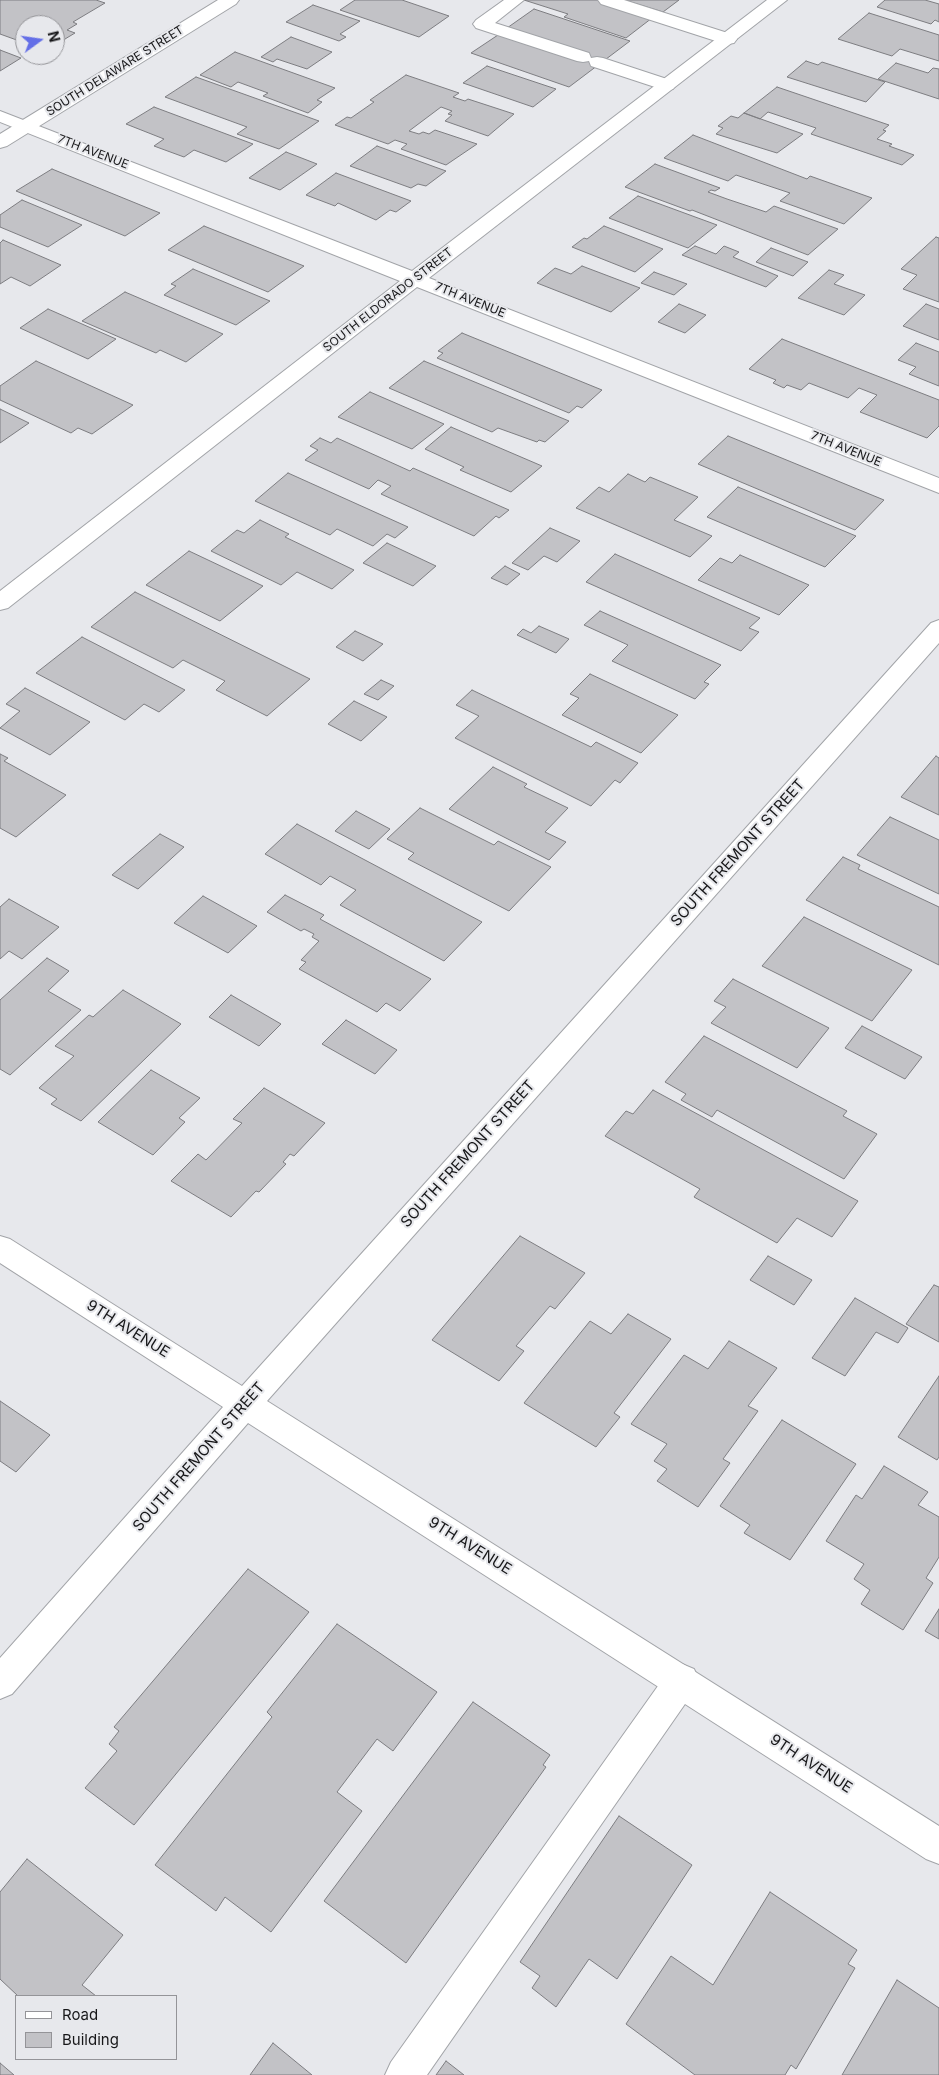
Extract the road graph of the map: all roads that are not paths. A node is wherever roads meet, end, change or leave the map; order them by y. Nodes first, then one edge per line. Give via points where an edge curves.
1 (230, 0) edge
2 (515, 0) edge
3 (607, 0) edge
4 (778, 0) edge
5 (728, 39) junction
6 (667, 85) junction
7 (0, 116) edge
8 (27, 126) junction
9 (0, 142) edge
10 (415, 279) junction
11 (939, 486) edge
12 (0, 602) edge
13 (939, 628) edge
14 (0, 1248) edge
15 (245, 1404) junction
16 (682, 1680) junction
17 (0, 1683) edge
18 (939, 1846) edge
19 (404, 2075) edge

1 - 8 street, SOUTH DELAWARE STREET
2 - 6 street via 482,24
3 - 5 street
4 - 5 street, SOUTH ELDORADO STREET
5 - 6 street, SOUTH ELDORADO STREET
6 - 10 street, SOUTH ELDORADO STREET
7 - 8 street, 7TH AVENUE
8 - 9 street, SOUTH DELAWARE STREET
8 - 10 street, 7TH AVENUE
10 - 11 street, 7TH AVENUE
10 - 12 street, SOUTH ELDORADO STREET
13 - 15 street, SOUTH FREMONT STREET
14 - 15 street, 9TH AVENUE
15 - 16 street, 9TH AVENUE
15 - 17 street, SOUTH FREMONT STREET
16 - 18 street, 9TH AVENUE
16 - 19 street

